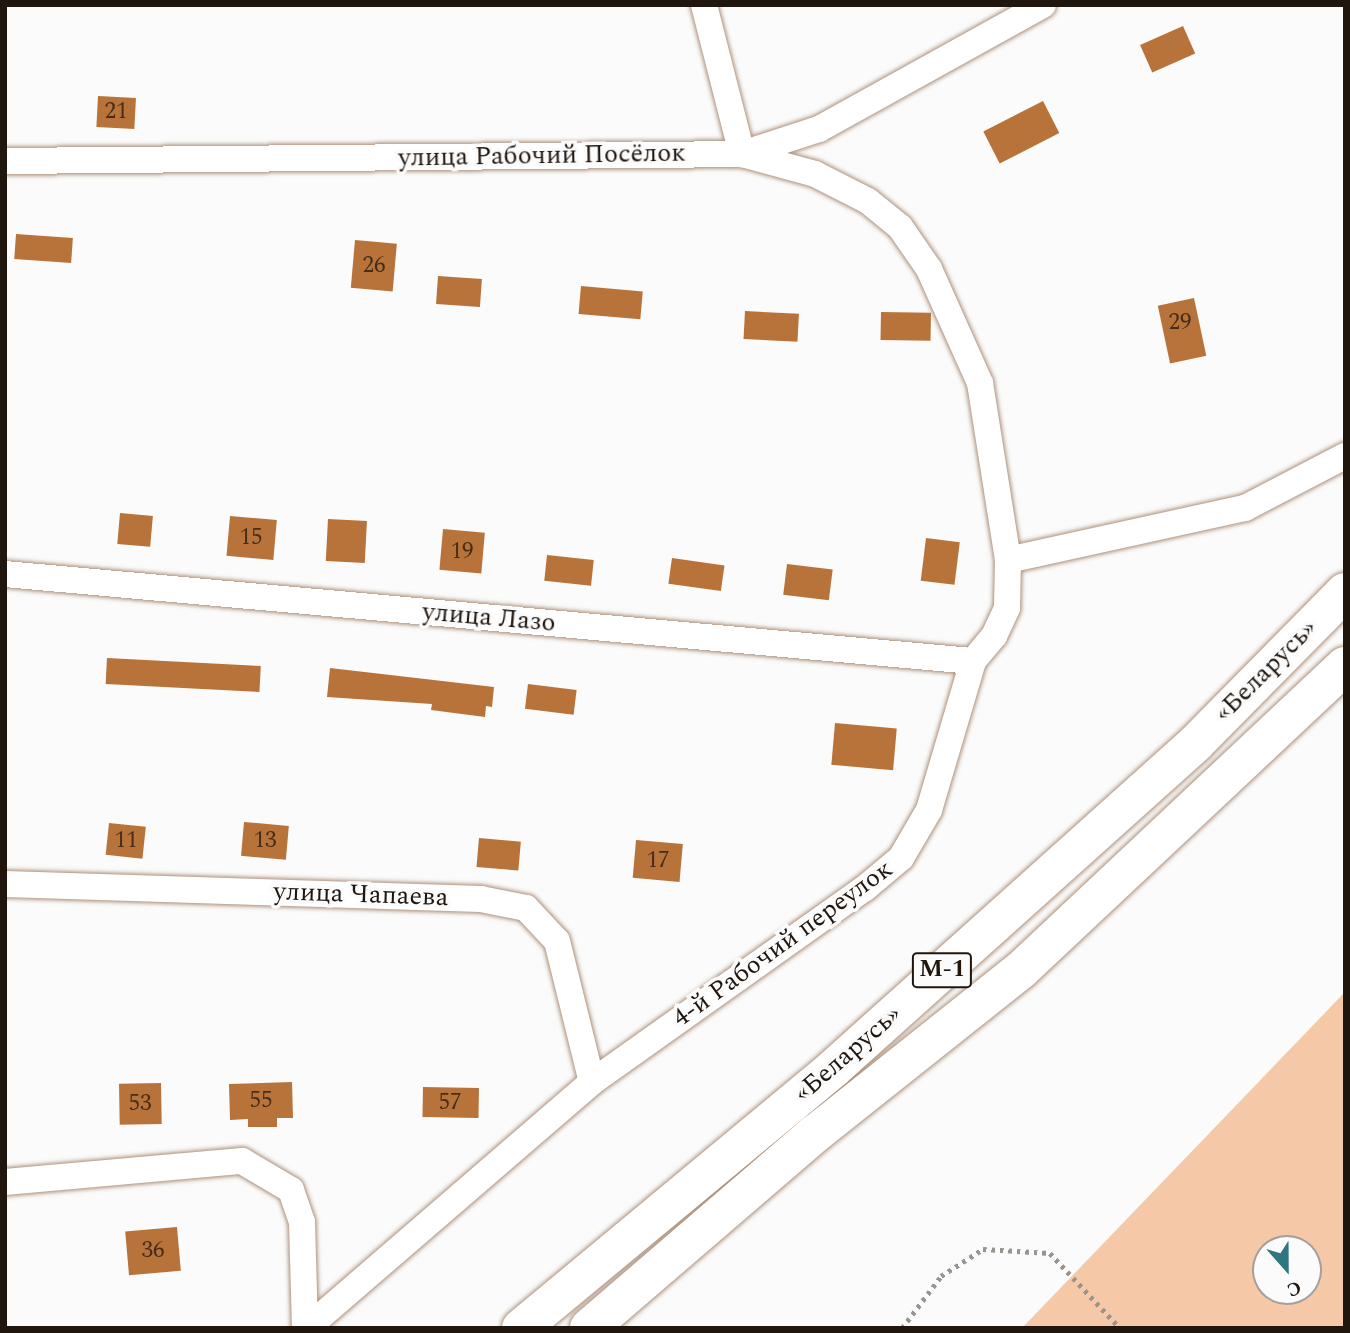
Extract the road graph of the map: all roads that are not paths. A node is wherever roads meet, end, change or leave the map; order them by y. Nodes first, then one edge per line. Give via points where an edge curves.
1 (704, 5) edge
2 (1043, 5) edge
3 (742, 154) junction
4 (5, 162) edge
5 (1345, 456) edge
6 (1008, 561) junction
7 (5, 575) edge
8 (1345, 592) edge
9 (973, 661) junction
10 (1345, 666) edge
11 (5, 884) edge
12 (592, 1082) junction
13 (5, 1182) edge
14 (306, 1328) edge
15 (521, 1328) edge
16 (589, 1328) edge

1 - 3 street
2 - 3 street, улица Рабочий Посёлок via 818,129
3 - 4 street, улица Рабочий Посёлок
3 - 6 street, 4-й Рабочий переулок via 815,174 868,201 900,228 929,269 980,383
5 - 6 street via 1245,508
6 - 9 street, 4-й Рабочий переулок via 1007,608 994,636
7 - 9 street, улица Лазо
8 - 15 highway, «Беларусь» / М-1 via 1196,743 834,1068
9 - 12 street, 4-й Рабочий переулок via 929,810 901,858
10 - 16 highway, «Беларусь» / М-1 via 1021,970 816,1133
11 - 12 street, улица Чапаева via 481,899 526,908 556,942
12 - 14 street, 4-й Рабочий переулок
13 - 14 street via 242,1161 292,1190 302,1222

